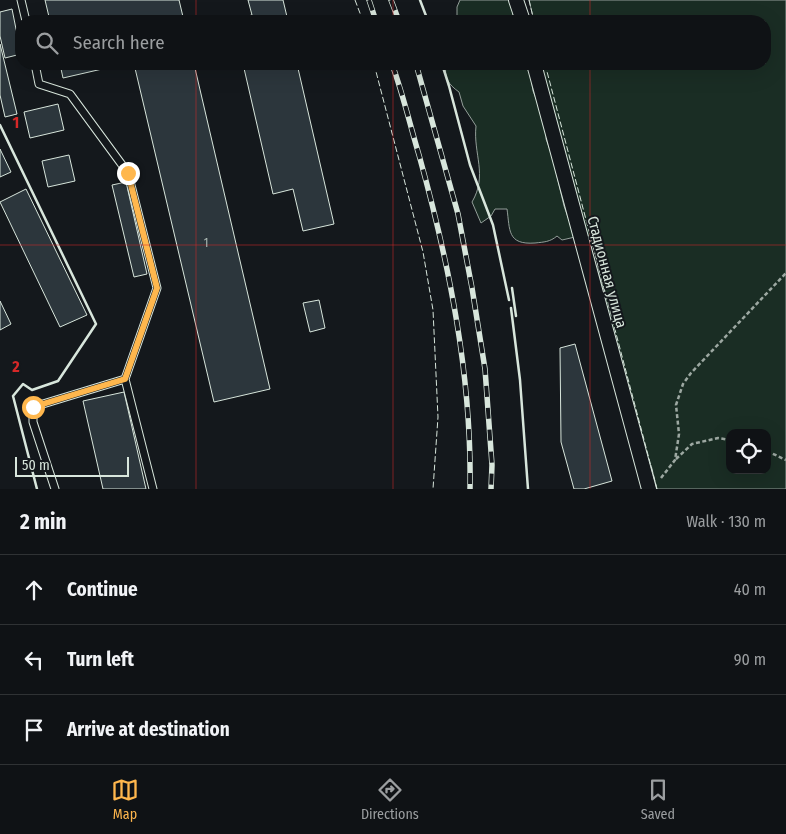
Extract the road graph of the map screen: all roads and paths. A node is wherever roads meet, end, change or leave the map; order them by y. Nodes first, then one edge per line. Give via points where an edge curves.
1 (21, 0) edge
2 (516, 0) edge
3 (25, 15) edge
4 (520, 15) edge
5 (36, 70) edge
6 (536, 70) edge
7 (786, 273) edge
8 (125, 379) junction
9 (726, 439) edge
10 (771, 453) edge
11 (675, 460) junction
12 (786, 460) edge
13 (649, 488) edge
14 (55, 489) edge
15 (153, 489) edge

1 - 3 lane
2 - 4 street
5 - 8 lane via 39,84 70,94 128,173 157,288
6 - 13 street, Стадионная улица
7 - 11 path via 683,384 676,405 679,434
8 - 14 lane via 33,407 33,422
8 - 15 lane
9 - 11 path via 692,444
10 - 12 path
11 - 13 path via 656,485

